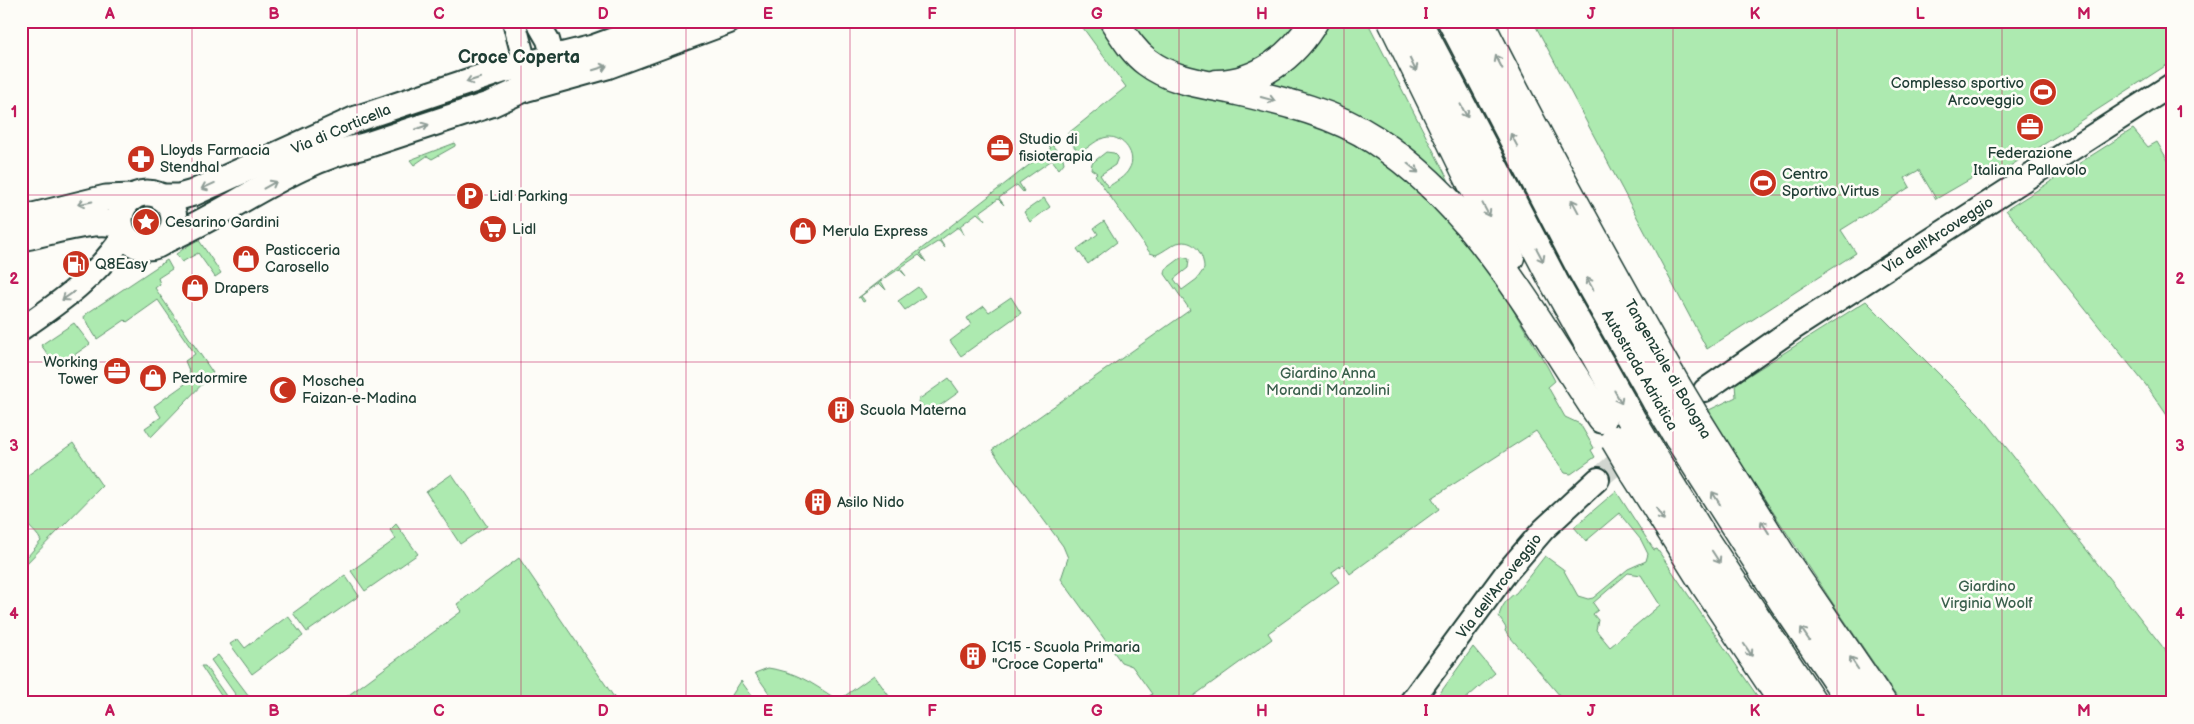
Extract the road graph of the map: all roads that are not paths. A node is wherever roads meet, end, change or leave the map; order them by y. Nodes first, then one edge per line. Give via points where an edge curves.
1 (514, 21) edge
2 (537, 21) edge
3 (668, 21) edge
4 (728, 21) edge
5 (1114, 21) edge
6 (1314, 21) edge
7 (1392, 21) edge
8 (1417, 21) edge
9 (1452, 21) edge
10 (1479, 21) edge
11 (553, 58) junction
12 (519, 66) junction
13 (1203, 84) junction
14 (2173, 84) edge
15 (536, 86) junction
16 (509, 96) junction
17 (133, 197) junction
18 (161, 198) junction
19 (21, 219) edge
20 (92, 224) junction
21 (122, 230) junction
22 (21, 238) edge
23 (165, 240) junction
24 (110, 256) junction
25 (21, 329) edge
26 (1705, 390) dead end
27 (1667, 394) junction
28 (1617, 428) junction
29 (1688, 428) junction
30 (1644, 464) junction
31 (1598, 479) tunnel mouth
32 (1410, 703) edge
33 (1784, 703) edge
34 (1813, 703) edge
35 (1852, 703) edge
36 (1882, 703) edge

1 - 12 street via 522,52
2 - 11 street via 548,40
3 - 11 main road, Via di Corticella via 593,48
15 -> 4 main road, Via di Corticella via 607,66
5 - 13 highway via 1146,61 1174,77
6 - 13 highway via 1294,48 1266,69 1238,81
7 -> 28 highway via 1495,229
8 -> 28 highway, Autostrada Adriatica via 1554,282
27 -> 9 highway, Autostrada Adriatica via 1581,268
27 -> 10 highway, Tangenziale di Bologna via 1590,234
11 - 12 main road, Via di Corticella
11 - 15 main road via 549,77
12 - 16 main road
12 -> 18 main road, Via di Corticella via 356,120 186,195
13 -> 28 highway via 1296,106 1341,121 1374,139 1416,170 1456,209 1490,251
14 - 26 street, Via dell'Arcoveggio via 1794,328
15 - 16 main road, Via di Corticella
23 -> 16 main road, Via di Corticella via 300,170 348,150
17 - 18 main road via 147,193
17 -> 19 main road via 106,198
17 - 21 main road via 123,207 120,217
18 - 23 main road via 172,211 173,220
20 - 21 main road
20 - 22 main road
20 - 24 street via 100,227 108,237
21 - 23 main road via 132,243 144,247
21 - 24 street
24 -> 25 street via 75,291
27 - 29 highway, Autostrada Adriatica, bridge
28 - 30 highway, bridge
35 -> 29 highway, Autostrada Adriatica via 1773,587
36 -> 29 highway, Tangenziale di Bologna via 1786,560
30 -> 33 highway via 1707,588
30 -> 34 highway via 1704,539
31 - 32 street, Via dell'Arcoveggio via 1543,530 1506,573

